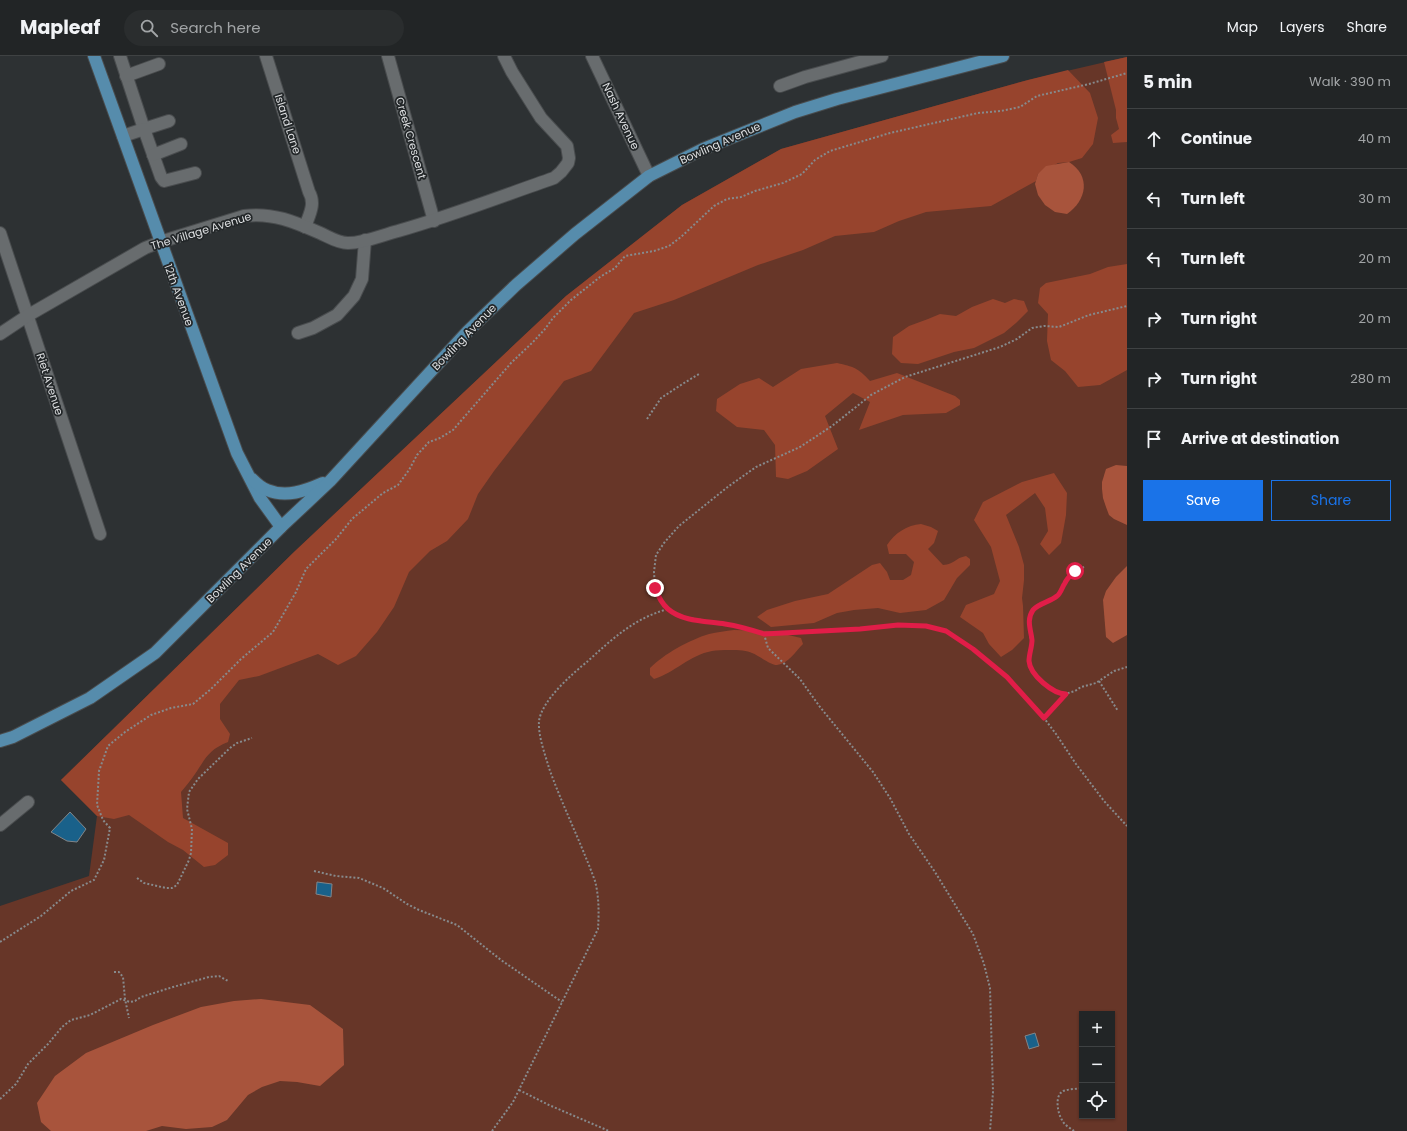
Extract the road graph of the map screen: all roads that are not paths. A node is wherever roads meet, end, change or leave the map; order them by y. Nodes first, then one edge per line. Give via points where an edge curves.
1 (94, 56) edge
2 (120, 56) edge
3 (266, 56) edge
4 (388, 56) edge
5 (504, 56) edge
6 (592, 56) edge
7 (882, 56) edge
8 (1003, 56) edge
9 (159, 64) dead end
10 (126, 76) junction
11 (780, 86) dead end
12 (169, 121) dead end
13 (144, 129) junction
14 (123, 136) junction
15 (181, 144) dead end
16 (153, 155) junction
17 (195, 172) dead end
18 (650, 176) junction
19 (434, 221) junction
20 (303, 226) junction
21 (0, 233) edge
22 (365, 240) junction
23 (160, 242) junction
24 (27, 316) junction
25 (298, 333) dead end
26 (0, 334) edge
27 (247, 475) junction
28 (330, 481) junction
29 (281, 527) junction
30 (100, 534) dead end
31 (0, 741) edge
32 (28, 802) dead end
33 (0, 825) edge

1 - 14 main road, 12th Avenue
2 - 10 street
3 - 20 street, Island Lane via 309,192
4 - 19 street, Creek Crescent
5 - 19 street, The Village Avenue via 541,118 567,146 568,163 554,178
6 - 18 street, Nash Avenue
7 - 11 street
8 - 18 main road, Bowling Avenue via 795,112 703,149
9 - 10 street
10 - 13 street
12 - 13 street
13 - 14 street
13 - 16 street
14 - 23 main road, 12th Avenue
15 - 16 street
16 - 17 street via 164,181
18 - 28 main road, Bowling Avenue via 575,234 516,285 468,331
19 - 22 street, The Village Avenue
20 - 22 street, The Village Avenue via 342,242
20 - 23 street, The Village Avenue via 270,215 251,215
21 - 24 street, Riet Avenue
22 - 25 street via 362,279 354,296 337,315
23 - 24 street, The Village Avenue via 136,253
23 - 27 main road, 12th Avenue
24 - 26 street, The Village Avenue
24 - 30 street, Riet Avenue
27 - 28 main road via 268,490 281,493 297,493
27 - 29 main road, 12th Avenue
28 - 29 main road, Bowling Avenue
29 - 31 main road, Bowling Avenue via 155,653 90,698
32 - 33 street

